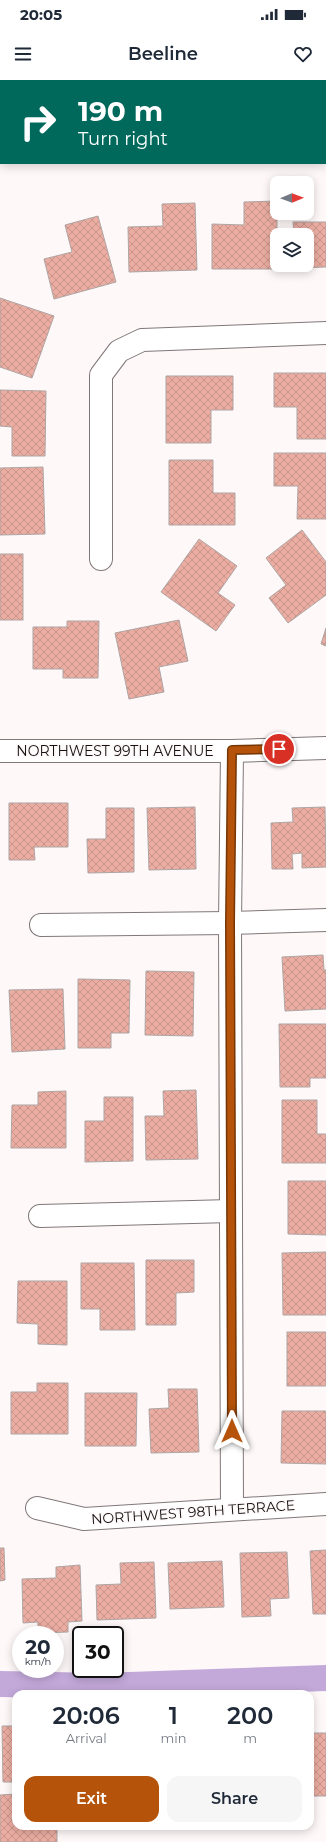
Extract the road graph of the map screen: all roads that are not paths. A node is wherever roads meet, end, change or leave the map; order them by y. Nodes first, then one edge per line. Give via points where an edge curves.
1 (326, 333) edge
2 (101, 559) dead end
3 (326, 748) edge
4 (232, 750) junction
5 (0, 751) edge
6 (326, 920) edge
7 (230, 923) junction
8 (41, 924) dead end
9 (231, 1211) junction
10 (40, 1216) dead end
11 (326, 1504) edge
12 (37, 1508) dead end
13 (232, 1509) junction

1 - 2 street via 142,340 118,351 101,375
3 - 4 street, NORTHWEST 99TH AVENUE
4 - 5 street, NORTHWEST 99TH AVENUE
4 - 7 street
6 - 7 street
7 - 8 street
7 - 9 street
9 - 10 street
9 - 13 street
11 - 13 street, NORTHWEST 98TH TERRACE
12 - 13 street, NORTHWEST 98TH TERRACE via 84,1519

